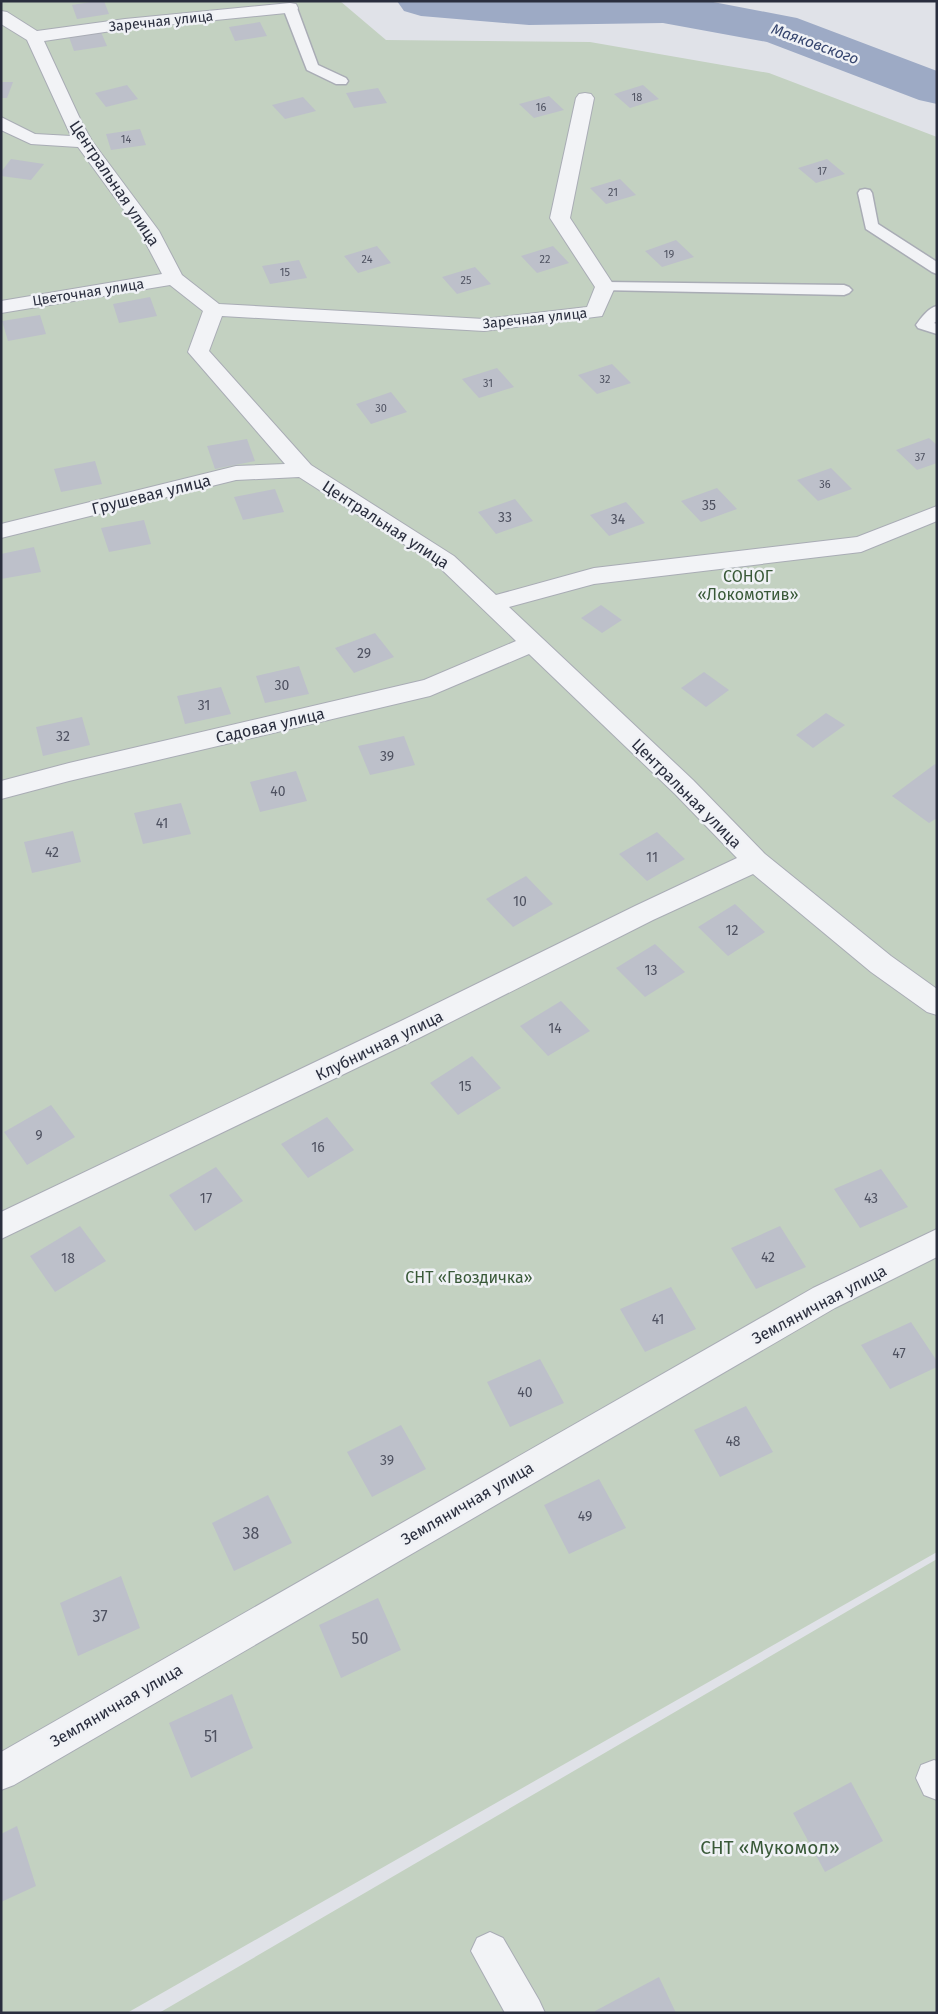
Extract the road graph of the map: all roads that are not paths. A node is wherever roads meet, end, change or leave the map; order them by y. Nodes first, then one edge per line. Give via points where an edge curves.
1 (290, 8) joint
2 (1, 16) edge
3 (34, 37) junction
4 (341, 81) dead end
5 (585, 98) dead end
6 (1, 122) edge
7 (84, 142) junction
8 (865, 193) dead end
9 (937, 269) edge
10 (174, 278) junction
11 (605, 287) junction
12 (844, 290) dead end
13 (1, 307) edge
14 (214, 310) junction
15 (937, 311) edge
16 (937, 329) edge
17 (303, 470) junction
18 (937, 513) edge
19 (1, 531) edge
20 (491, 604) junction
21 (534, 643) junction
22 (1, 790) edge
23 (756, 861) junction
24 (937, 1004) edge
25 (1, 1226) edge
26 (937, 1242) edge
27 (1, 1772) edge
28 (490, 1951) dead end
29 (526, 2013) edge

1 - 3 street, Заречная улица via 125,24
1 - 4 lane via 312,67
2 - 3 street
3 - 7 street, Центральная улица
5 - 11 street via 560,218
6 - 7 street via 31,138
7 - 10 street, Центральная улица via 149,231
8 - 9 lane via 871,226
10 - 13 street, Цветочная улица
10 - 14 street, Центральная улица
11 - 12 lane
11 - 14 street, Заречная улица via 595,312 484,325
14 - 17 street, Центральная улица via 198,352
15 - 16 lane via 924,324
17 - 19 street, Грушевая улица via 236,473
17 - 20 street, Центральная улица via 446,561
18 - 20 street via 861,544 594,576
20 - 21 street, Центральная улица
21 - 22 street, Садовая улица via 430,687
21 - 23 street, Центральная улица
23 - 24 street, Центральная улица via 881,964
23 - 25 street, Клубничная улица
26 - 27 street, Земляничная улица via 815,1303
28 - 29 street

